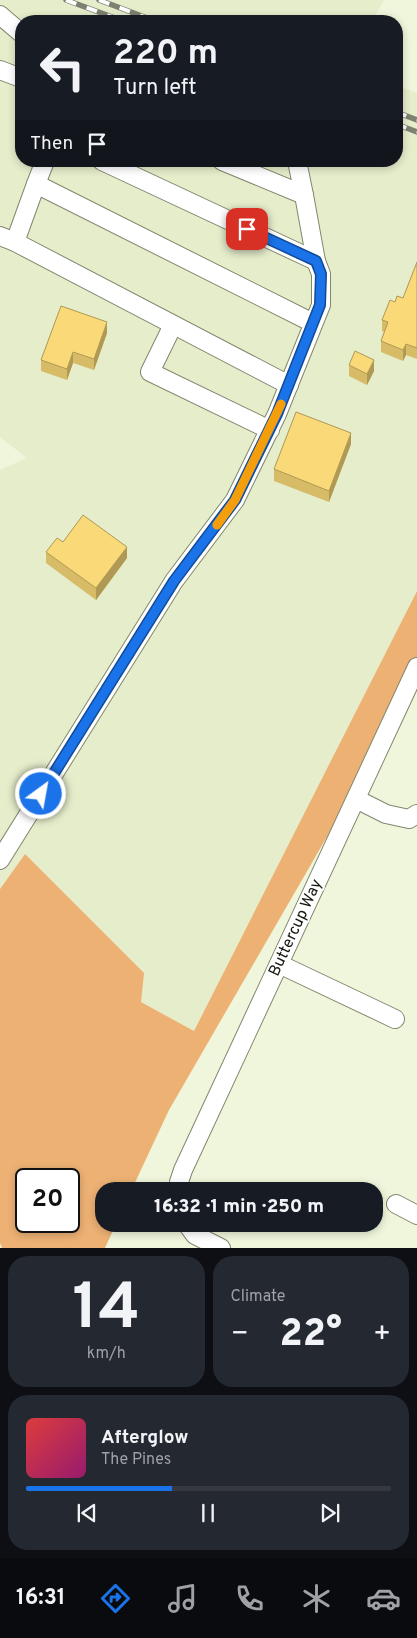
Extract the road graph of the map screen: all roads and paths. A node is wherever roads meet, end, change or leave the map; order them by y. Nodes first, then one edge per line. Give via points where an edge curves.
1 (0, 15) edge
2 (15, 28) edge
3 (0, 70) edge
4 (15, 76) edge
5 (43, 167) edge
6 (115, 167) edge
7 (236, 167) edge
8 (298, 167) edge
9 (36, 184) junction
10 (304, 195) junction
11 (7, 239) edge
12 (316, 261) junction
13 (313, 324) junction
14 (173, 326) junction
15 (289, 385) junction
16 (270, 430) junction
17 (417, 666) edge
18 (356, 799) junction
19 (417, 814) edge
20 (0, 860) edge
21 (279, 964) junction
22 (395, 1018) dead end
23 (179, 1182) edge
24 (396, 1204) dead end
25 (417, 1215) edge
26 (193, 1232) edge
27 (221, 1248) edge

1 - 2 street
3 - 4 street
5 - 9 street
6 - 12 street
7 - 10 street
8 - 10 street
9 - 11 street
9 - 13 street
10 - 12 street
11 - 14 street
12 - 13 street via 321,274 320,305
13 - 15 street
14 - 15 street
14 - 16 street via 150,372
15 - 16 street
16 - 20 street via 235,500 174,581
17 - 18 street, Buttercup Way
18 - 19 street via 386,814 409,819
18 - 21 street, Buttercup Way
21 - 22 street
21 - 23 street, Buttercup Way
24 - 25 street
26 - 27 street

